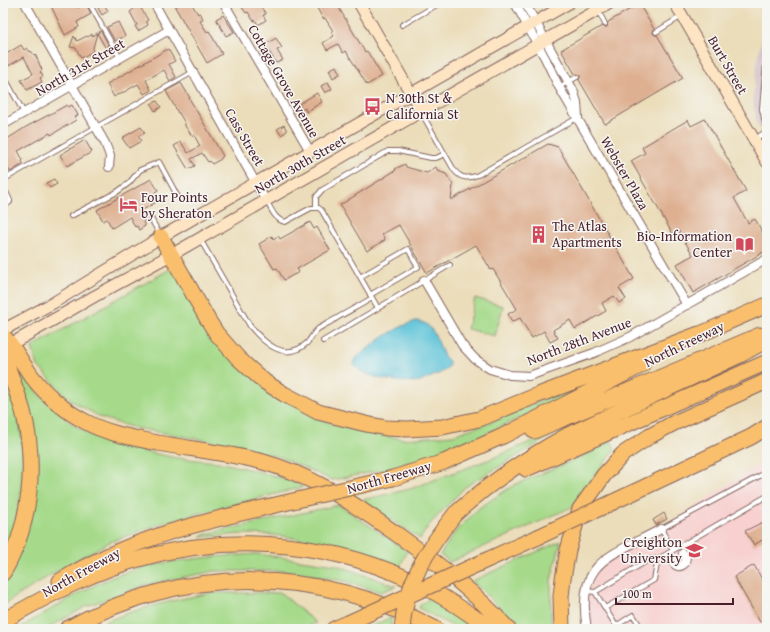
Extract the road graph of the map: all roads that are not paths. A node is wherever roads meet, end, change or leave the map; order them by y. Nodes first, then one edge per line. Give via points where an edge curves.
1 (25, 3) edge
2 (89, 3) edge
3 (154, 3) edge
4 (224, 3) edge
5 (359, 3) edge
6 (440, 3) edge
7 (515, 3) edge
8 (525, 3) edge
9 (569, 3) edge
10 (610, 3) edge
11 (675, 3) edge
12 (598, 10) junction
13 (683, 16) junction
14 (532, 24) junction
15 (605, 24) dead end
16 (402, 25) dead end
17 (169, 30) junction
18 (656, 32) dead end
19 (542, 42) junction
20 (767, 52) edge
21 (120, 58) junction
22 (193, 72) junction
23 (577, 77) dead end
24 (6, 80) dead end
25 (568, 81) junction
26 (72, 86) junction
27 (559, 87) junction
28 (411, 93) junction
29 (421, 111) junction
30 (24, 113) junction
31 (578, 118) junction
32 (3, 125) edge
33 (96, 127) junction
34 (754, 140) junction
35 (310, 151) junction
36 (445, 154) junction
37 (767, 162) edge
38 (110, 167) dead end
39 (3, 180) edge
40 (256, 183) junction
41 (3, 190) edge
42 (178, 197) dead end
43 (266, 201) junction
44 (5, 202) edge
45 (316, 207) junction
46 (149, 215) dead end
47 (71, 216) dead end
48 (161, 237) junction
49 (200, 238) junction
50 (171, 255) junction
51 (767, 259) edge
52 (450, 265) dead end
53 (360, 277) junction
54 (424, 280) junction
55 (371, 296) junction
56 (687, 305) junction
57 (767, 305) edge
58 (378, 308) junction
59 (3, 330) edge
60 (767, 332) edge
61 (699, 334) junction
62 (767, 340) edge
63 (323, 341) dead end
64 (5, 345) edge
65 (767, 362) edge
66 (8, 374) edge
67 (767, 381) edge
68 (767, 427) edge
69 (767, 430) edge
70 (751, 437) junction
71 (444, 462) junction
72 (767, 472) edge
73 (481, 492) junction
74 (767, 496) edge
75 (661, 529) junction
76 (673, 550) junction
77 (683, 553) dead end
78 (658, 559) junction
79 (672, 561) dead end
80 (3, 573) edge
81 (586, 591) junction
82 (595, 592) junction
83 (605, 608) junction
84 (3, 621) edge
85 (343, 626) edge
86 (617, 627) edge
87 (67, 629) edge
88 (334, 629) edge
89 (402, 629) edge
90 (436, 629) edge
91 (491, 629) edge
92 (508, 629) edge
93 (562, 629) edge
94 (587, 629) edge
95 (642, 629) edge

1 - 26 street
2 - 21 lane
3 - 17 street, Cass Street
4 - 35 street, Cottage Grove Avenue
5 - 28 main road
6 - 16 lane
7 - 14 street, Webster Plaza
8 - 14 street, Webster Plaza
9 - 14 main road, North 30th Street
10 - 12 main road, North 30th Street
11 - 13 main road, Burt Street
12 - 15 lane
12 - 19 main road, North 30th Street
13 - 18 lane
13 - 34 main road, Burt Street
14 - 19 street, Webster Plaza
14 - 28 main road, North 30th Street
17 - 21 street, North 31st Street
17 - 22 street, Cass Street
19 - 25 street, Webster Plaza
19 - 27 street, Webster Plaza
19 - 29 main road, North 30th Street
20 - 34 lane via 762,109 767,131
21 - 26 street, North 31st Street
22 - 33 lane
22 - 40 street, Cass Street
23 - 25 lane
24 - 30 lane
25 - 27 lane
25 - 31 street, Webster Plaza via 577,102
26 - 30 street, North 31st Street
26 - 33 street
27 - 31 street, Webster Plaza
28 - 29 main road
28 - 35 main road, North 30th Street
29 - 36 lane
29 - 43 main road, North 30th Street
30 - 32 street, North 31st Street
31 - 36 lane via 469,178 463,178 457,173
31 - 56 street, Webster Plaza
33 - 38 street via 109,152
33 - 39 lane
34 - 37 main road, Burt Street
35 - 40 main road, North 30th Street
36 - 45 lane via 431,158 388,151 322,190 316,197
40 - 43 street, Cass Street
40 - 48 main road, North 30th Street
41 - 44 street
42 - 47 lane via 159,162 140,170 129,183 116,192
43 - 45 lane, Cass Street via 277,218 285,222
43 - 49 main road, North 30th Street
45 - 53 lane via 322,211
46 - 48 lane
48 - 50 highway
48 - 59 main road, North 30th Street via 58,300
49 - 50 main road, North 30th Street
49 - 55 lane via 250,326 272,346 287,352 293,352 307,343 319,328
50 - 61 highway via 217,334 238,358 265,382 318,412 386,428 442,427 479,419
50 - 64 main road, North 30th Street
51 - 56 street, North 28th Avenue
52 - 54 lane
53 - 55 lane
53 - 55 lane via 408,249 418,267
54 - 56 street, North 28th Avenue via 462,345 490,369 510,375 529,376 594,353 646,329
54 - 58 lane
55 - 58 lane
57 - 61 highway, North Freeway
58 - 63 lane
60 - 71 highway via 498,446
61 - 71 highway, North Freeway via 503,436
62 - 73 highway via 720,365 568,435 517,465
64 - 66 highway
64 - 92 highway via 52,397 69,412 100,429 260,462 305,477 330,489 439,566
65 - 73 highway via 545,460
66 - 80 highway via 23,411 27,430 30,484 20,534
67 - 93 highway via 650,436 623,454 604,475 580,509 570,543 561,590
68 - 70 highway
69 - 70 highway
70 - 85 highway, bridge
71 - 84 highway, North Freeway, bridge via 393,478 176,529 120,549 77,571
72 - 75 lane
73 - 89 highway, bridge via 455,514 423,559 406,605
74 - 76 lane
75 - 76 lane
75 - 81 street via 602,562 591,575
76 - 78 lane
77 - 79 street via 686,557 682,566 674,565
78 - 82 lane via 650,558
78 - 83 lane via 654,580
81 - 82 lane
81 - 94 street
82 - 83 lane
83 - 86 lane
84 - 91 highway via 61,589 138,559 200,546 258,544 293,546 327,552 380,567 434,592
85 - 88 highway
86 - 95 lane via 633,615
87 - 90 highway via 102,611 156,593 208,583 252,581 309,585 350,594 394,608

